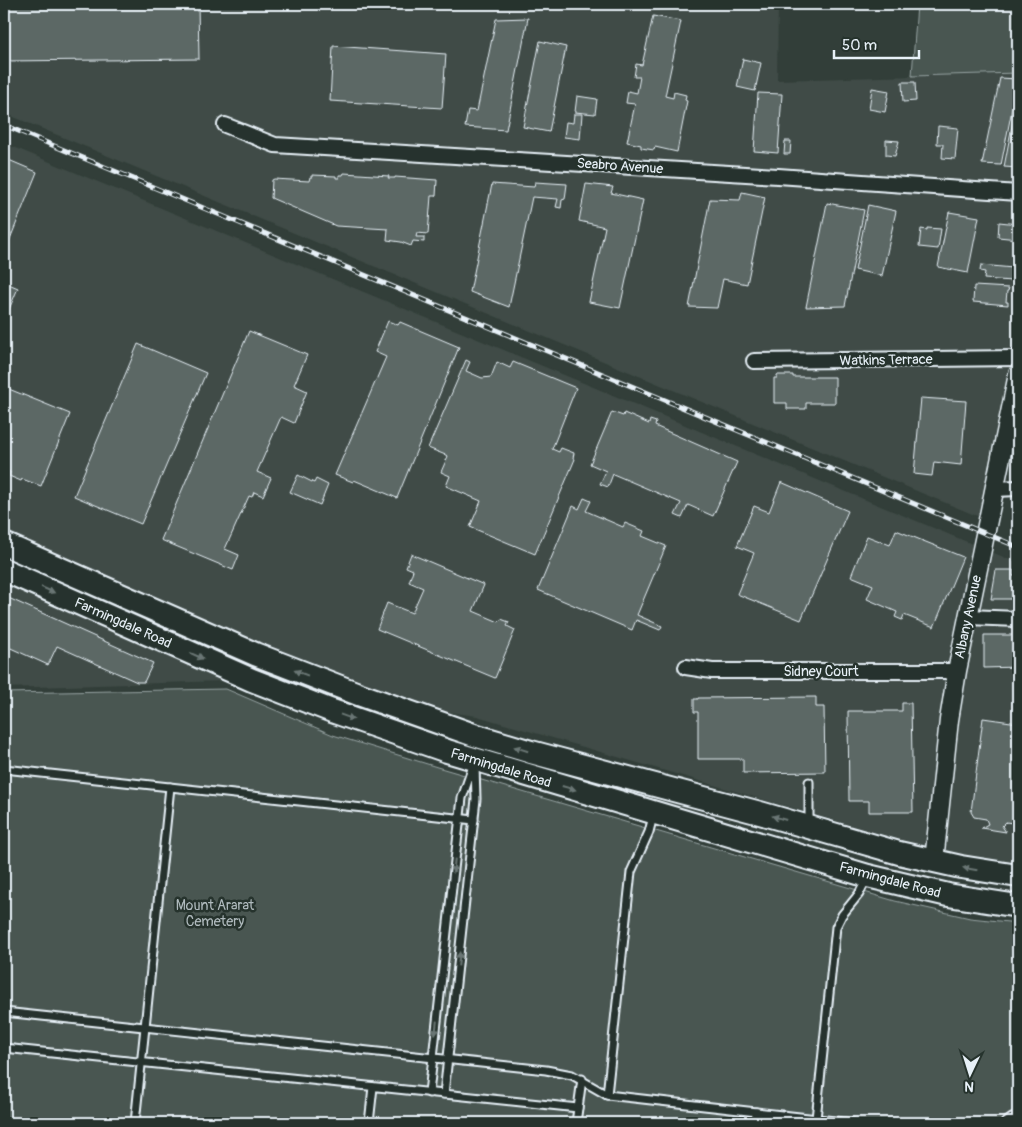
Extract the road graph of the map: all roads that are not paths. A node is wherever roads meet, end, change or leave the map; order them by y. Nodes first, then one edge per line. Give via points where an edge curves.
1 (225, 125) dead end
2 (1018, 192) edge
3 (1018, 358) edge
4 (754, 361) dead end
5 (1018, 374) edge
6 (1018, 488) edge
7 (995, 489) junction
8 (4, 544) edge
9 (4, 570) edge
10 (968, 617) junction
11 (1018, 619) edge
12 (686, 667) dead end
13 (957, 671) junction
14 (475, 760) junction
15 (4, 769) edge
16 (809, 782) dead end
17 (170, 787) junction
18 (654, 813) junction
19 (460, 818) junction
20 (474, 820) junction
21 (809, 827) junction
22 (732, 836) junction
23 (934, 862) junction
24 (868, 876) junction
25 (1018, 876) edge
26 (1018, 906) edge
27 (4, 1012) edge
28 (145, 1027) junction
29 (4, 1048) edge
30 (433, 1058) junction
31 (448, 1059) junction
32 (141, 1062) junction
33 (582, 1079) junction
34 (373, 1088) junction
35 (429, 1093) junction
36 (444, 1094) junction
37 (607, 1095) junction
38 (578, 1108) junction
39 (756, 1112) junction
40 (1018, 1116) edge
41 (816, 1119) junction
42 (135, 1123) edge
43 (370, 1123) edge
44 (576, 1123) edge
45 (755, 1123) edge
46 (853, 1123) edge
47 (1005, 1123) edge

1 - 2 street, Seabro Avenue via 275,144
3 - 4 street, Watkins Terrace
5 - 7 street, Albany Avenue
6 - 7 street
7 - 10 street, Albany Avenue
21 -> 8 main road, Farmingdale Road via 474,735 218,639
9 -> 14 main road, Farmingdale Road via 244,676
10 - 11 street
10 - 13 street, Albany Avenue
12 - 13 street, Sidney Court via 712,672
13 - 23 street, Albany Avenue
14 -> 18 main road, Farmingdale Road
14 - 19 lane via 462,798
14 - 20 lane
15 - 17 lane
16 - 21 lane
17 - 19 lane
17 - 28 lane
18 - 22 main road, Farmingdale Road
18 - 37 lane via 632,872
19 - 20 lane
19 -> 30 lane
31 -> 20 lane
21 - 23 main road, Farmingdale Road
22 - 23 main road via 767,837 922,875 930,871
22 - 24 main road, Farmingdale Road
25 -> 23 main road, Farmingdale Road
24 - 26 main road, Farmingdale Road via 948,895
24 - 41 lane via 836,927
27 - 28 lane
28 - 30 lane
28 - 32 lane
29 - 32 lane
30 - 31 lane
30 - 35 lane
31 - 33 lane via 546,1070
31 - 36 lane
32 - 34 lane
32 - 42 lane
33 - 37 lane
33 - 38 lane
34 - 35 lane
34 - 43 lane
35 - 36 lane
36 - 38 lane
37 - 39 lane
38 - 44 lane
39 - 41 lane
39 - 45 lane
40 - 47 lane
41 - 46 lane

